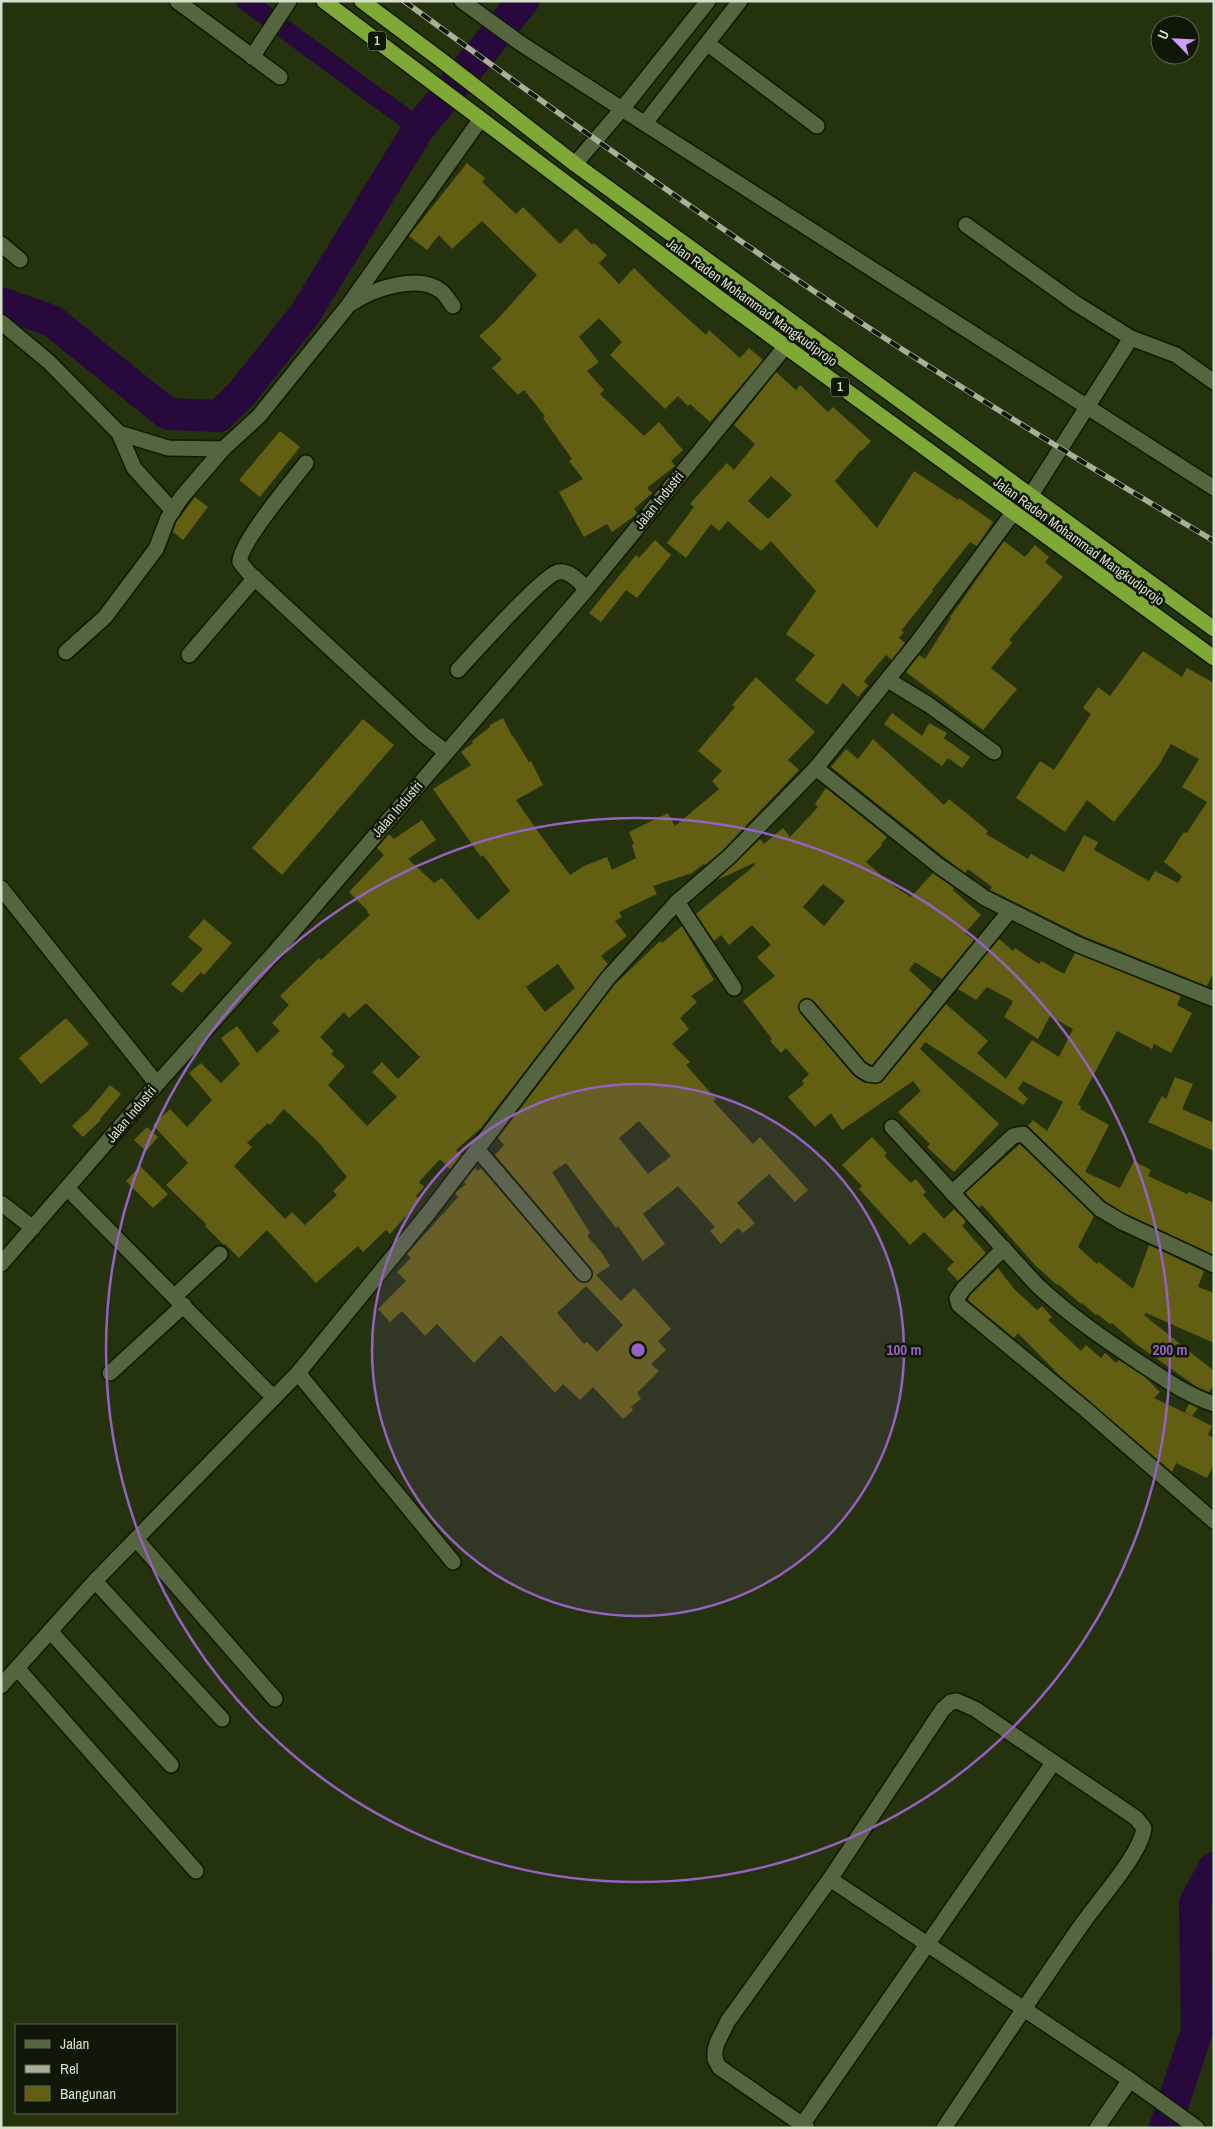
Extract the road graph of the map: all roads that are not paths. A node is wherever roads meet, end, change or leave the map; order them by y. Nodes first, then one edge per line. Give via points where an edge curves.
1 (177, 1) edge
2 (289, 1) edge
3 (324, 1) edge
4 (362, 1) edge
5 (462, 1) edge
6 (708, 1) edge
7 (740, 1) edge
8 (708, 44) junction
9 (252, 57) junction
10 (280, 77) dead end
11 (622, 109) junction
12 (475, 116) junction
13 (645, 123) junction
14 (818, 126) dead end
15 (575, 164) junction
16 (966, 225) dead end
17 (1, 244) edge
18 (20, 260) dead end
19 (453, 306) dead end
20 (347, 307) junction
21 (1, 322) edge
22 (1131, 338) junction
23 (785, 346) junction
24 (1214, 382) edge
25 (1088, 408) junction
26 (119, 433) junction
27 (223, 449) junction
28 (306, 463) dead end
29 (1214, 488) edge
30 (1031, 495) junction
31 (173, 511) junction
32 (1013, 513) junction
33 (255, 578) junction
34 (587, 590) junction
35 (1214, 629) edge
36 (66, 652) dead end
37 (189, 655) dead end
38 (1214, 658) edge
39 (458, 670) dead end
40 (888, 680) junction
41 (446, 752) junction
42 (994, 752) dead end
43 (816, 768) junction
44 (1, 888) edge
45 (678, 902) junction
46 (1009, 912) junction
47 (734, 988) dead end
48 (1214, 998) edge
49 (807, 1007) dead end
50 (157, 1084) junction
51 (892, 1127) dead end
52 (478, 1150) junction
53 (68, 1188) junction
54 (952, 1193) junction
55 (1, 1203) edge
56 (33, 1228) junction
57 (1004, 1248) junction
58 (220, 1254) dead end
59 (1, 1264) edge
60 (1214, 1265) edge
61 (584, 1274) dead end
62 (179, 1301) junction
63 (110, 1373) dead end
64 (298, 1373) junction
65 (274, 1398) junction
66 (1214, 1404) edge
67 (1214, 1521) edge
68 (136, 1539) junction
69 (453, 1562) dead end
70 (95, 1581) junction
71 (50, 1631) junction
72 (17, 1668) junction
73 (1, 1686) edge
74 (275, 1699) dead end
75 (222, 1719) dead end
76 (1053, 1763) junction
77 (171, 1765) dead end
78 (196, 1870) dead end
79 (830, 1879) junction
80 (928, 1945) junction
81 (1024, 2009) junction
82 (1130, 2080) junction
83 (805, 2126) edge
84 (1196, 2127) edge
85 (944, 2128) edge
86 (1097, 2128) edge

1 - 9 street
2 - 9 street
3 - 12 highway, Jalan Raden Mohammad Mangkudiprojo / 1
4 - 15 highway, Jalan Raden Mohammad Mangkudiprojo / 1
5 - 11 street
6 - 11 street
7 - 8 street
8 - 13 street
8 - 14 street
9 - 10 street
11 - 13 street
11 - 15 street
12 - 20 street
12 - 23 highway, Jalan Raden Mohammad Mangkudiprojo / 1
13 - 25 street
15 - 30 highway, Jalan Raden Mohammad Mangkudiprojo / 1
16 - 22 street
17 - 18 street
19 - 20 street via 441,291 424,284 413,284 381,288
20 - 27 street via 259,416
21 - 26 street via 49,362
22 - 24 street via 1176,355
22 - 25 street
23 - 32 highway, Jalan Raden Mohammad Mangkudiprojo / 1
23 - 34 street, Jalan Industri
25 - 29 street
25 - 30 street
26 - 27 street via 168,448
26 - 31 street via 134,468
27 - 31 street
28 - 33 street via 240,555 241,564
30 - 35 highway, Jalan Raden Mohammad Mangkudiprojo / 1
31 - 36 street via 156,549 128,586 105,616
32 - 38 highway, Jalan Raden Mohammad Mangkudiprojo / 1
32 - 40 street
33 - 37 street
33 - 41 street
34 - 39 street via 570,574 552,574
34 - 41 street, Jalan Industri
40 - 42 street
40 - 43 street
41 - 50 street, Jalan Industri
43 - 45 street via 729,856
43 - 46 street via 939,866
44 - 50 street
45 - 47 street
45 - 52 street via 608,978
46 - 48 street via 1079,945
46 - 49 street via 876,1075 860,1068
50 - 53 street, Jalan Industri
51 - 54 street
52 - 61 street
52 - 64 street via 382,1273
53 - 56 street, Jalan Industri
53 - 62 street
54 - 57 street
54 - 60 street via 1021,1133 1100,1209
55 - 56 street
56 - 59 street, Jalan Industri
57 - 66 street via 1037,1285 1086,1327 1183,1390
57 - 67 street via 964,1288 957,1298 959,1305
58 - 62 street
62 - 63 street
62 - 65 street
64 - 65 street
64 - 69 street
65 - 68 street
68 - 70 street
68 - 74 street
70 - 71 street
70 - 75 street
71 - 72 street
71 - 77 street
72 - 73 street
72 - 78 street
76 - 79 street via 969,1706 957,1700 951,1702 943,1709
76 - 80 street
76 - 81 street via 1136,1818 1144,1828 1135,1851
79 - 80 street
79 - 83 street via 737,2008 715,2051 719,2067
80 - 81 street
80 - 83 street
81 - 82 street
81 - 85 street
82 - 84 street
82 - 86 street

